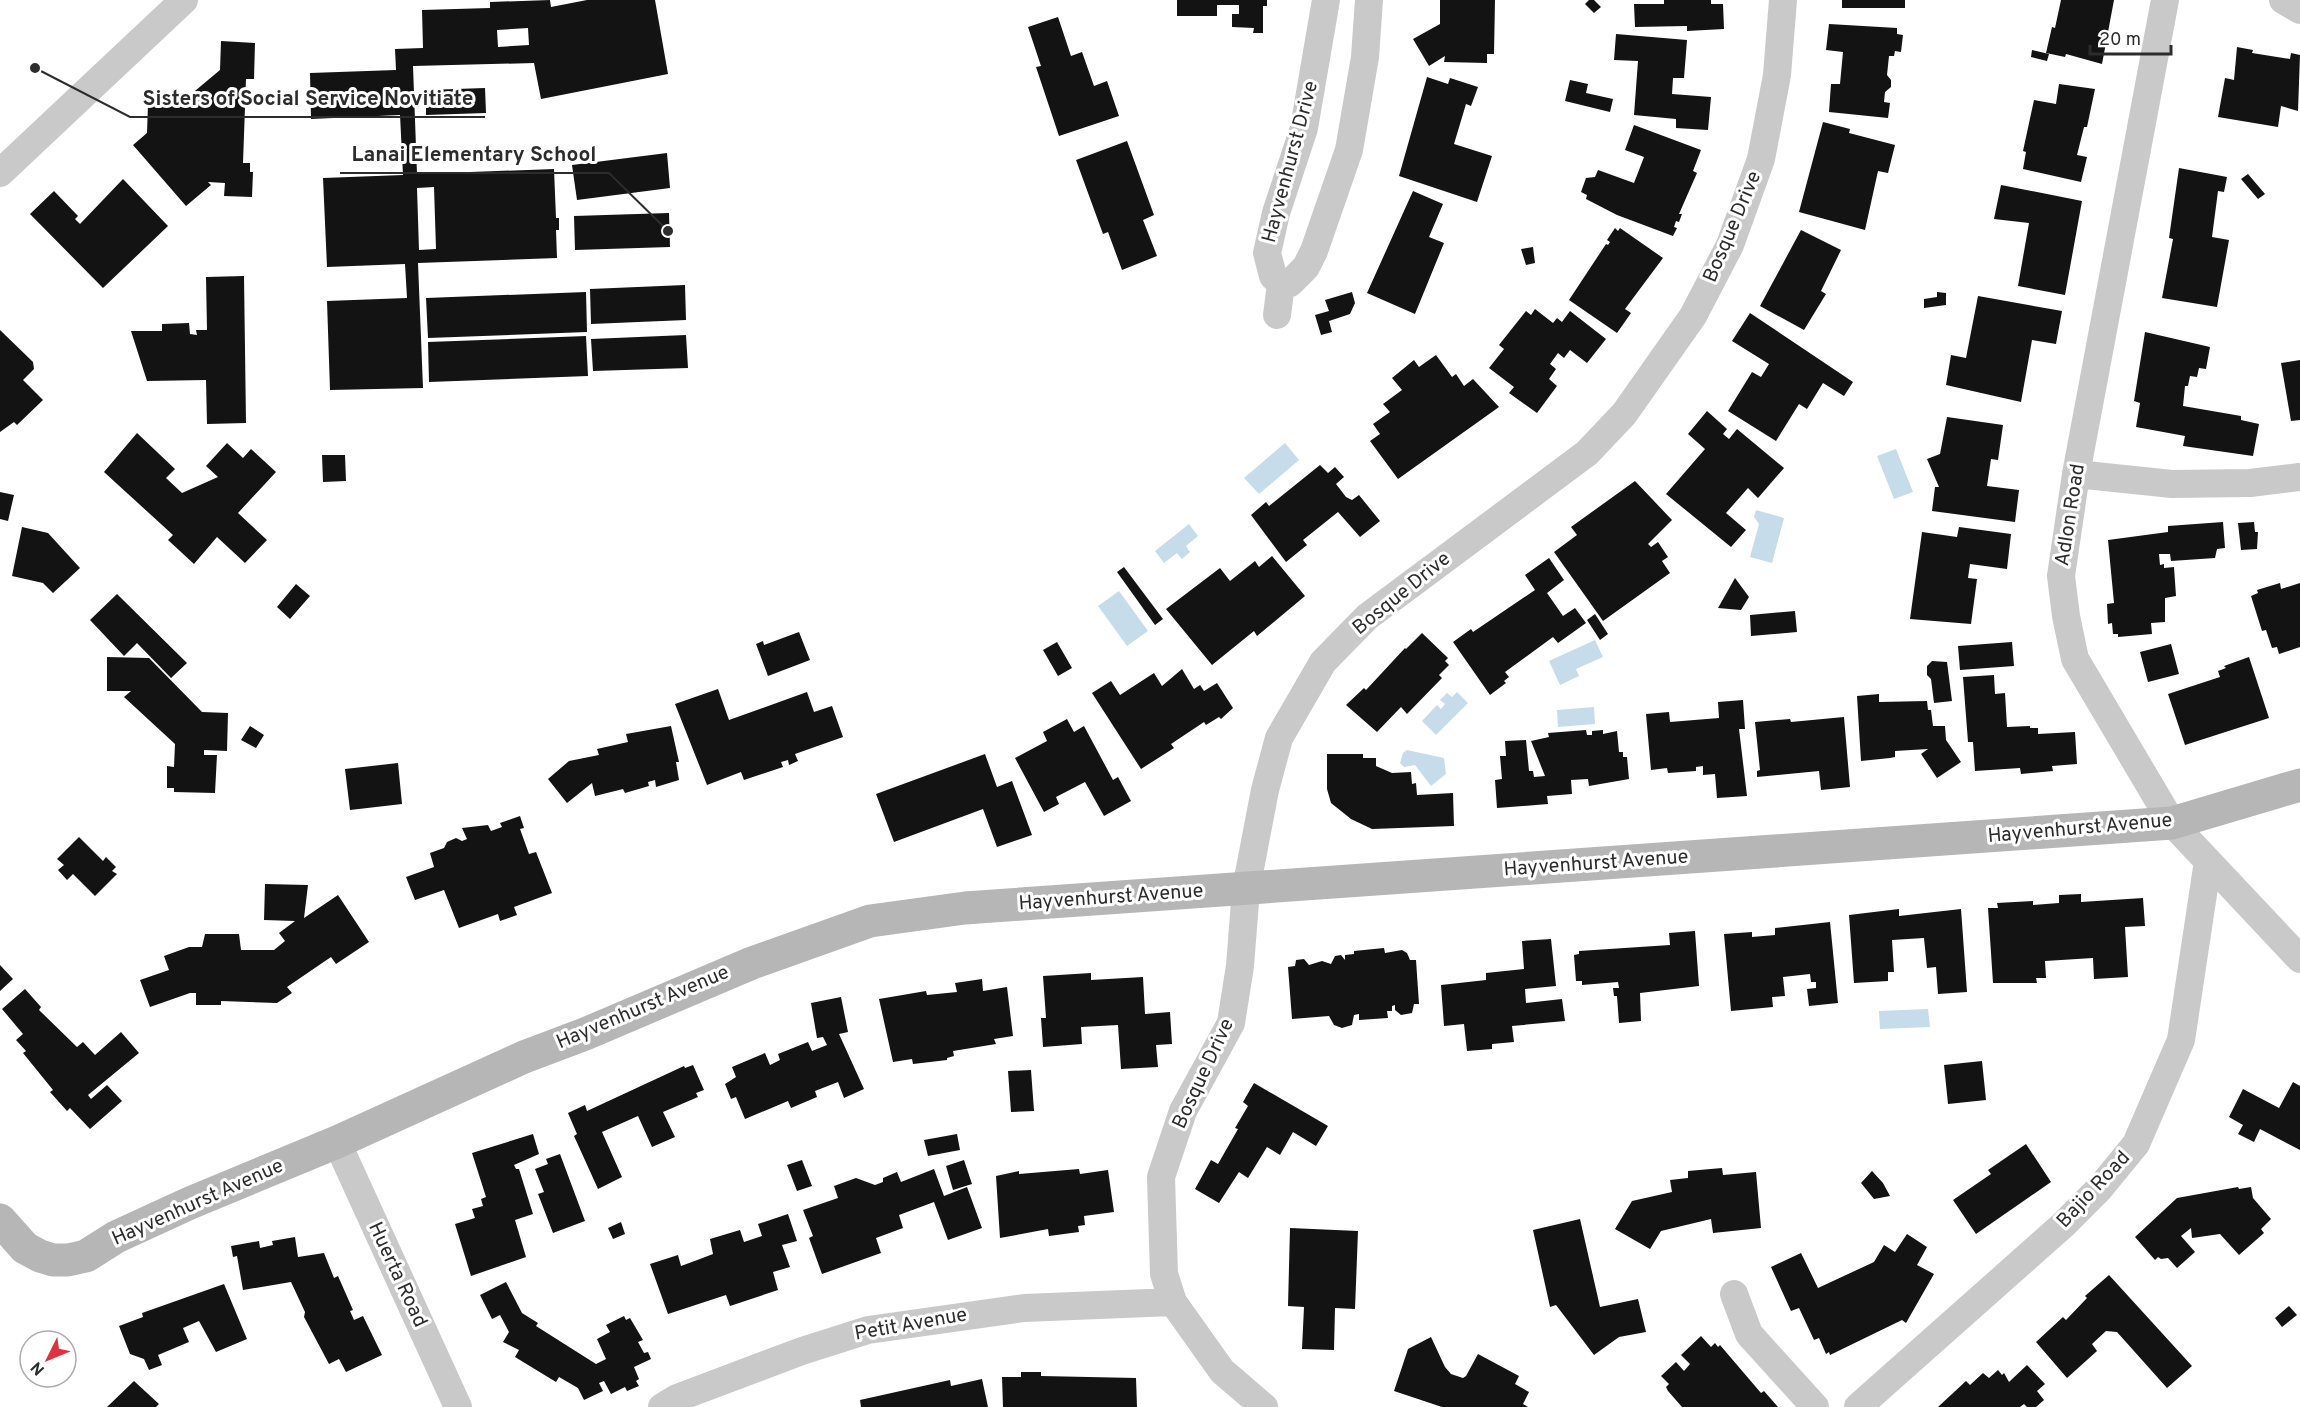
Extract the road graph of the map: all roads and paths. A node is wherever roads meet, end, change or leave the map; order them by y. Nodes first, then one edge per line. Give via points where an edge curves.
1 (184, 0) edge
2 (1326, 0) edge
3 (1369, 0) edge
4 (1783, 0) edge
5 (2165, 0) edge
6 (2283, 0) edge
7 (2300, 10) edge
8 (0, 173) edge
9 (1281, 284) junction
10 (1277, 315) dead end
11 (2076, 474) junction
12 (2300, 477) edge
13 (2300, 785) edge
14 (2172, 824) junction
15 (2208, 861) junction
16 (1246, 889) junction
17 (2300, 959) edge
18 (337, 1142) junction
19 (0, 1220) edge
20 (1734, 1294) dead end
21 (1173, 1302) junction
22 (458, 1407) edge
23 (662, 1407) edge
24 (1263, 1407) edge
25 (1815, 1407) edge
26 (1858, 1407) edge

1 - 8 street
2 - 9 street, Hayvenhurst Drive via 1304,128 1267,253 1273,276
3 - 9 street via 1365,57 1349,150 1306,267 1290,283
4 - 16 street, Bosque Drive via 1777,75 1761,159 1730,245 1693,316 1624,414 1587,453 1367,617 1323,662 1279,738 1264,790
5 - 11 street, Adlon Road
6 - 7 street
9 - 10 street
11 - 12 street via 2172,484 2250,483
11 - 14 street, Adlon Road via 2061,576 2075,659
13 - 14 main road, Hayvenhurst Avenue
14 - 15 street, Adlon Road
14 - 16 main road, Hayvenhurst Avenue
15 - 17 street, Adlon Road
15 - 26 street, Bajio Road via 2181,1040 2136,1144 2100,1188 2062,1225
16 - 18 main road, Hayvenhurst Avenue via 965,908 870,921 752,963 524,1057
16 - 21 street, Bosque Drive via 1231,1023 1183,1111 1161,1177 1164,1274
18 - 19 main road, Hayvenhurst Avenue via 190,1203 116,1237 86,1256 53,1260 25,1248
18 - 22 street, Huerta Road
20 - 25 street via 1749,1334
21 - 23 street, Petit Avenue via 1024,1308 868,1330 802,1351
21 - 24 street, Bosque Drive via 1222,1371

